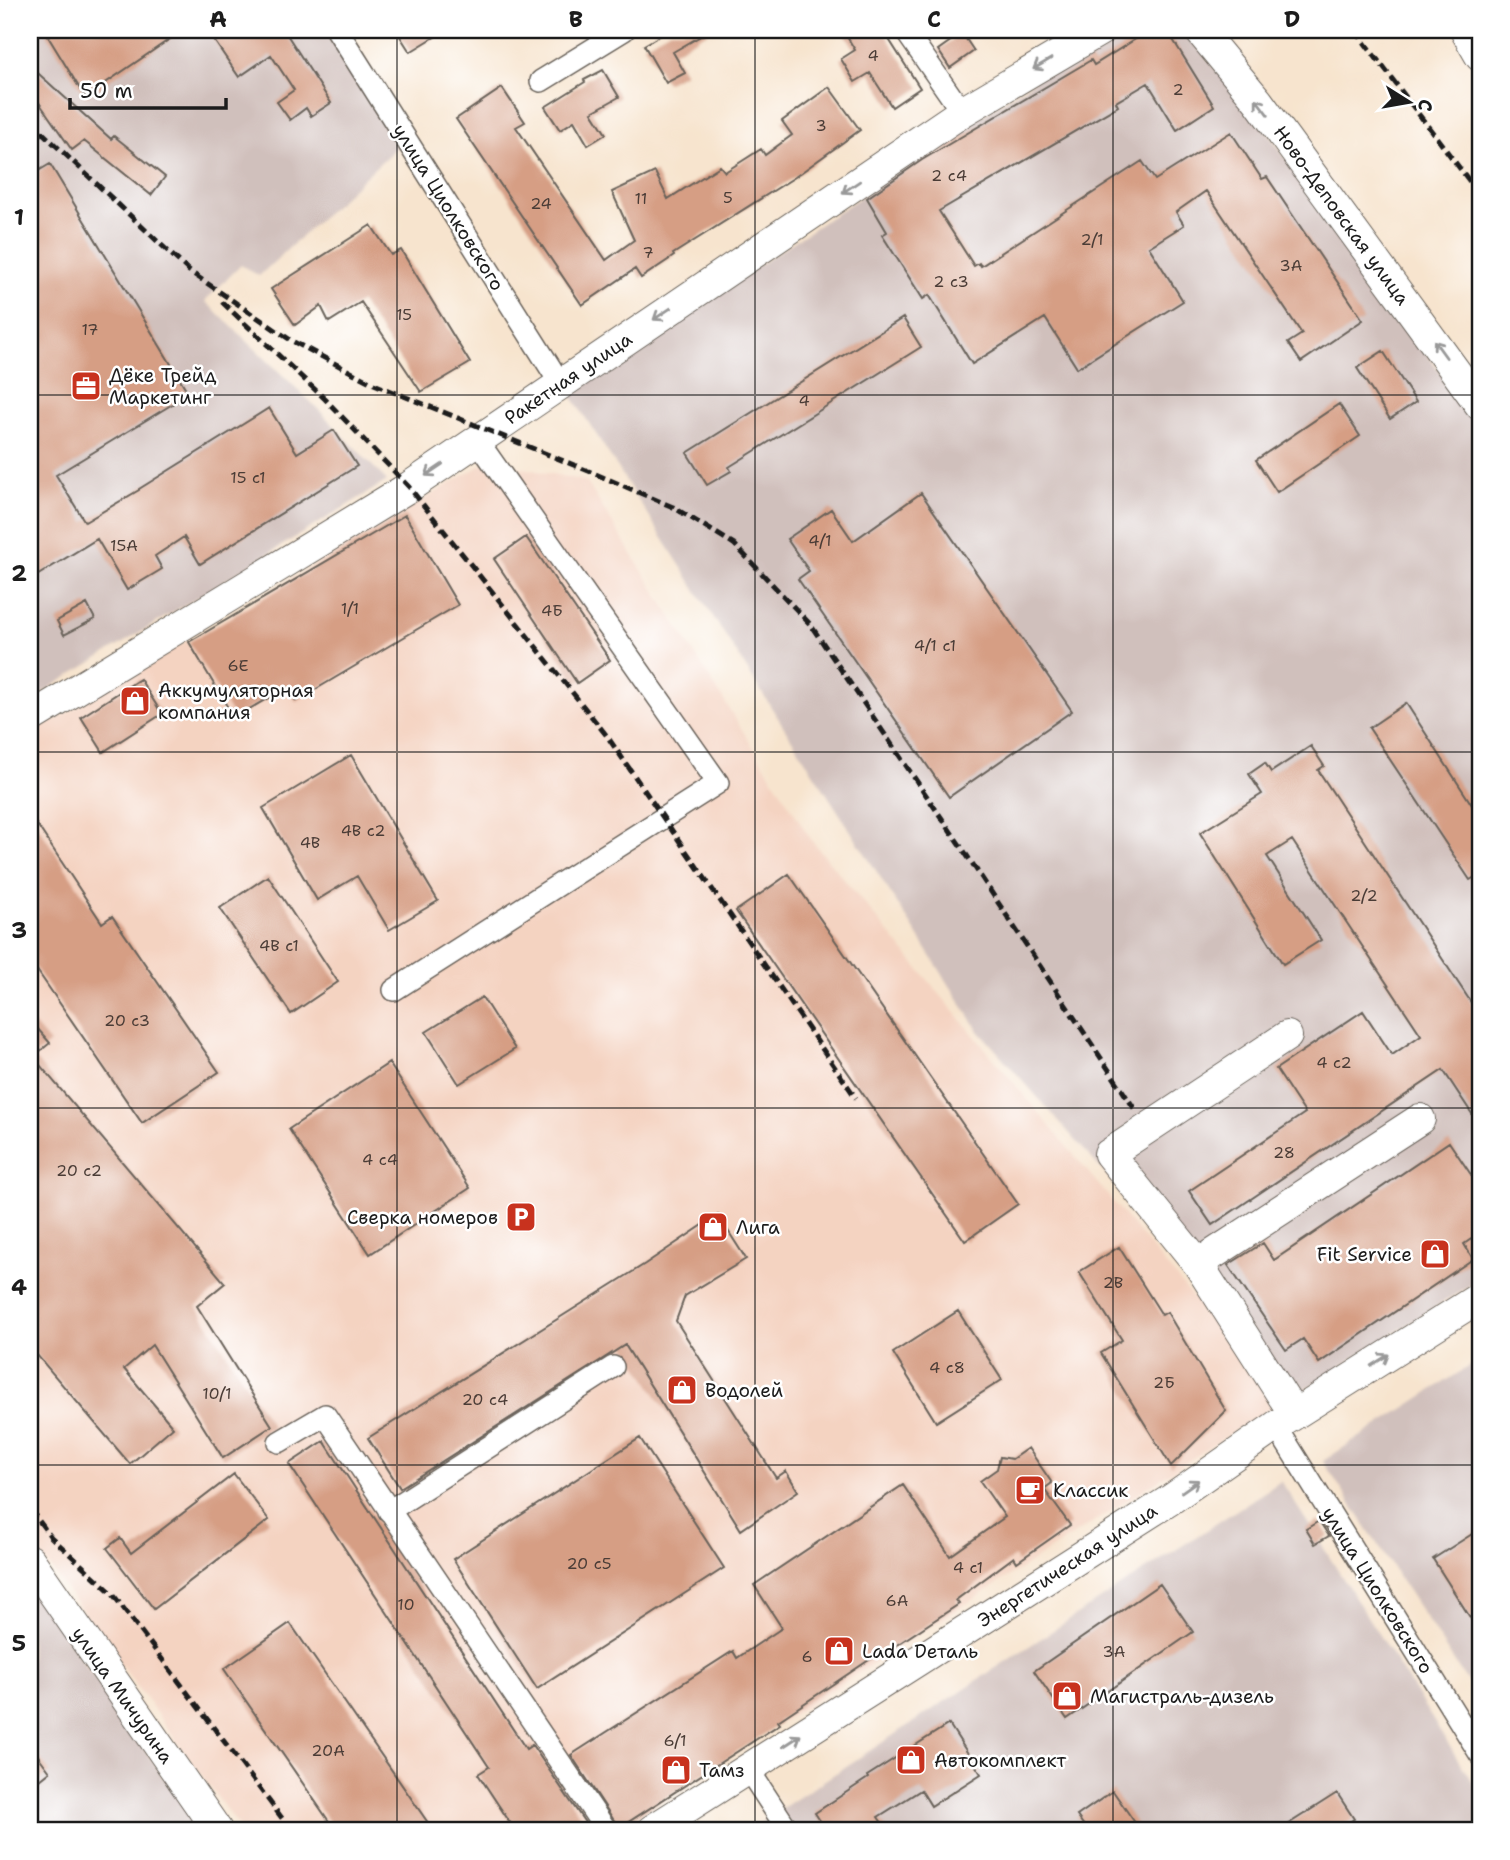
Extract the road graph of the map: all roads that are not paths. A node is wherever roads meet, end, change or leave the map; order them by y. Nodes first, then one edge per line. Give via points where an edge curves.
1 (337, 30) edge
2 (624, 30) edge
3 (905, 30) edge
4 (1101, 30) edge
5 (1199, 30) edge
6 (1465, 30) edge
7 (1480, 55) edge
8 (541, 81) dead end
9 (962, 112) junction
10 (561, 383) junction
11 (1480, 405) edge
12 (477, 440) junction
13 (30, 718) edge
14 (394, 990) dead end
15 (1287, 1036) dead end
16 (1420, 1119) dead end
17 (1198, 1264) junction
18 (1480, 1297) edge
19 (612, 1367) dead end
20 (1285, 1420) junction
21 (279, 1442) dead end
22 (389, 1511) junction
23 (30, 1560) edge
24 (1480, 1754) edge
25 (748, 1769) junction
26 (217, 1830) edge
27 (606, 1830) edge
28 (652, 1830) edge
29 (788, 1830) edge

1 - 10 street, улица Циолковского
2 - 8 street
3 - 9 street
4 -> 9 street, Ракетная улица
11 -> 5 street, Ново-Деповская улица via 1258,101
6 - 7 street
9 -> 10 street, Ракетная улица
10 - 12 street, Ракетная улица
12 -> 13 street, Ракетная улица via 409,487
12 - 14 street via 718,783
15 - 17 street via 1109,1154
16 - 17 street
17 - 20 street
20 -> 18 street, Энергетическая улица
19 - 22 street
20 - 24 street, улица Циолковского
25 -> 20 street, Энергетическая улица via 1170,1500
21 - 22 street via 325,1415
22 - 27 street
23 - 26 street, улица Мичурина
25 - 28 street, Энергетическая улица
25 - 29 street

